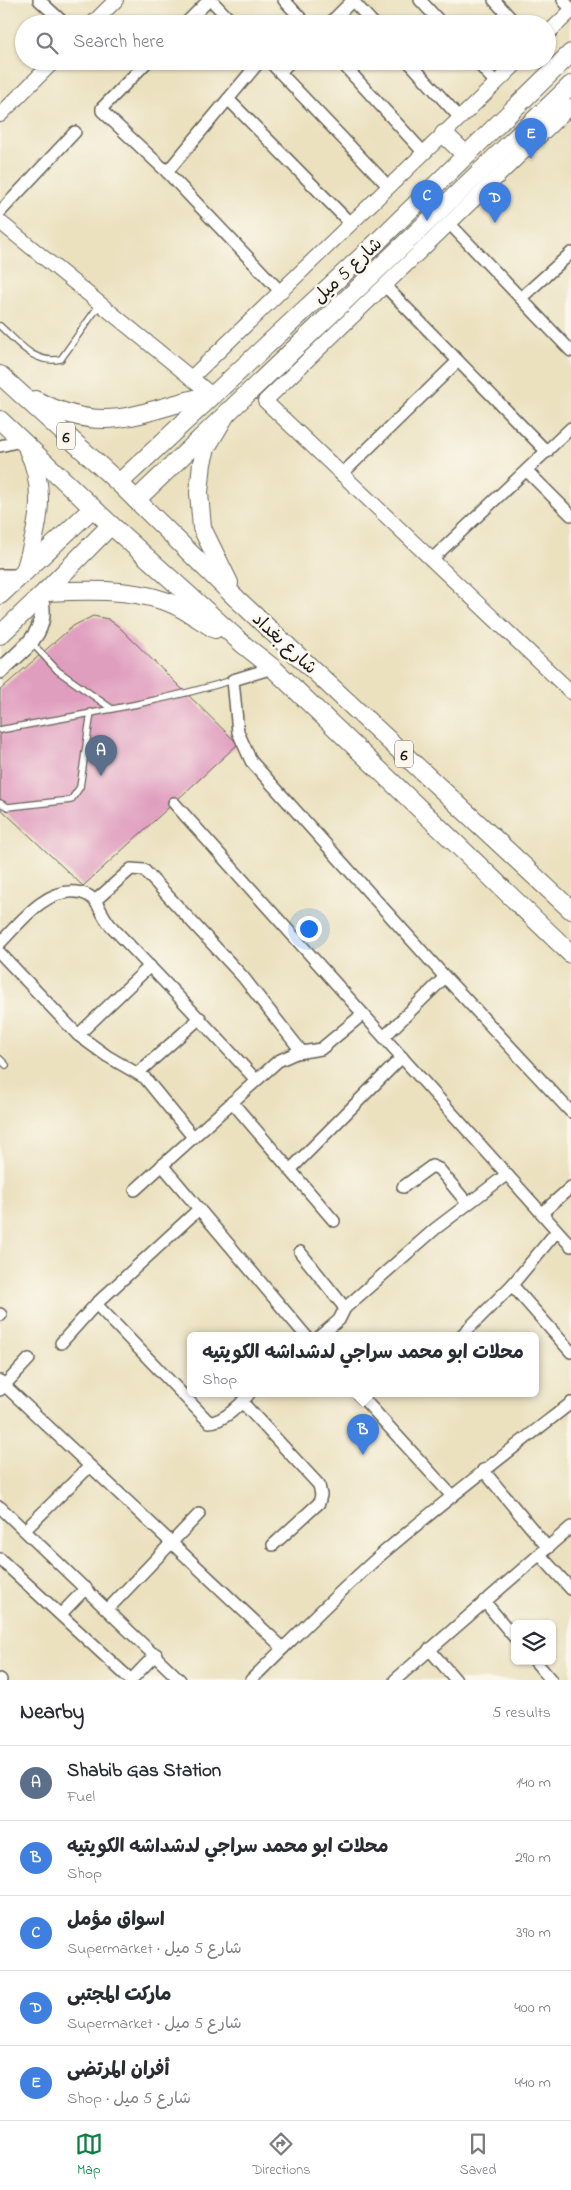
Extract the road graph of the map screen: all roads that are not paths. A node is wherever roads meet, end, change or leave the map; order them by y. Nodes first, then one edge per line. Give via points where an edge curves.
1 (39, 0) edge
2 (116, 0) edge
3 (210, 0) edge
4 (284, 0) edge
5 (352, 0) edge
6 (420, 0) edge
7 (494, 0) edge
8 (563, 0) edge
9 (571, 10) edge
10 (55, 15) edge
11 (101, 15) edge
12 (194, 15) edge
13 (225, 15) edge
14 (298, 15) edge
15 (338, 15) edge
16 (366, 15) edge
17 (434, 15) edge
18 (508, 15) edge
19 (556, 25) edge
20 (571, 53) edge
21 (556, 68) edge
22 (45, 70) edge
23 (139, 70) edge
24 (252, 70) edge
25 (348, 70) edge
26 (416, 70) edge
27 (484, 70) edge
28 (510, 70) edge
29 (554, 70) edge
30 (280, 72) edge
31 (496, 83) junction
32 (571, 85) edge
33 (228, 99) junction
34 (571, 106) edge
35 (0, 115) edge
36 (460, 118) junction
37 (75, 132) dead end
38 (444, 134) junction
39 (424, 153) junction
40 (466, 155) junction
41 (167, 172) junction
42 (480, 184) junction
43 (389, 187) junction
44 (0, 212) edge
45 (0, 222) edge
46 (351, 224) junction
47 (449, 224) junction
48 (571, 253) edge
49 (385, 286) junction
50 (280, 291) junction
51 (521, 298) junction
52 (100, 304) junction
53 (0, 326) edge
54 (571, 351) edge
55 (458, 361) junction
56 (0, 375) edge
57 (190, 378) junction
58 (13, 388) junction
59 (212, 396) junction
60 (228, 411) junction
61 (0, 420) edge
62 (571, 428) edge
63 (23, 443) junction
64 (0, 446) edge
65 (547, 452) junction
66 (527, 470) junction
67 (341, 475) junction
68 (119, 483) junction
69 (136, 500) junction
70 (93, 508) junction
71 (571, 515) edge
72 (111, 525) junction
73 (431, 560) junction
74 (22, 574) junction
75 (0, 577) edge
76 (43, 594) junction
77 (0, 595) edge
78 (237, 599) junction
79 (0, 635) edge
80 (31, 642) junction
81 (244, 645) junction
82 (273, 668) junction
83 (0, 671) edge
84 (233, 680) junction
85 (571, 692) edge
86 (112, 709) junction
87 (91, 712) junction
88 (0, 730) edge
89 (0, 803) edge
90 (174, 803) dead end
91 (96, 900) junction
92 (571, 910) edge
93 (0, 943) edge
94 (0, 953) edge
95 (571, 954) edge
96 (150, 966) junction
97 (445, 977) junction
98 (363, 1014) junction
99 (200, 1018) junction
100 (78, 1035) junction
101 (384, 1036) junction
102 (302, 1052) junction
103 (402, 1057) junction
104 (0, 1059) edge
105 (6, 1065) dead end
106 (139, 1072) junction
107 (256, 1080) junction
108 (232, 1102) junction
109 (571, 1112) edge
110 (193, 1137) junction
111 (162, 1165) junction
112 (290, 1170) junction
113 (506, 1175) junction
114 (403, 1187) dead end
115 (571, 1187) edge
116 (135, 1190) dead end
117 (467, 1204) junction
118 (199, 1209) junction
119 (542, 1213) junction
120 (334, 1221) dead end
121 (558, 1232) junction
122 (571, 1246) edge
123 (300, 1252) dead end
124 (512, 1285) junction
125 (96, 1304) junction
126 (345, 1308) junction
127 (298, 1332) edge
128 (325, 1332) edge
129 (465, 1332) edge
130 (61, 1343) dead end
131 (571, 1352) edge
132 (29, 1359) dead end
133 (2, 1385) edge
134 (362, 1397) edge
135 (246, 1398) edge
136 (571, 1403) edge
137 (90, 1466) junction
138 (483, 1470) junction
139 (452, 1496) junction
140 (0, 1507) edge
141 (199, 1514) dead end
142 (571, 1527) edge
143 (25, 1530) junction
144 (172, 1544) junction
145 (273, 1545) dead end
146 (544, 1552) junction
147 (0, 1559) edge
148 (86, 1588) junction
149 (571, 1589) edge
150 (484, 1601) junction
151 (108, 1609) junction
152 (61, 1614) junction
153 (511, 1633) edge
154 (283, 1648) junction
155 (429, 1649) junction
156 (156, 1654) junction
157 (538, 1665) edge
158 (131, 1680) edge
159 (180, 1680) edge
160 (252, 1680) edge
161 (395, 1680) edge
162 (456, 1680) edge
163 (551, 1680) edge

1 - 10 street
2 - 11 street
3 - 12 street
3 - 13 street
4 - 14 street
5 - 15 street
5 - 16 street
6 - 17 street
7 - 18 street
8 - 9 street
9 - 19 street
20 - 21 main road, شارع 5 ميل
22 - 35 street
23 - 41 street via 101,109
24 - 33 street
25 - 39 street
26 - 36 street
27 - 31 street
28 - 31 street
29 - 40 main road, شارع 5 ميل
30 - 43 street
31 - 36 street
32 - 42 main road, شارع 5 ميل
33 - 41 street
33 - 46 street
34 - 42 street
36 - 38 street
37 - 44 street
38 - 39 street
38 - 40 main road
39 - 43 street
40 - 59 main road, شارع 5 ميل
41 - 50 street
42 - 47 street
42 - 60 main road, شارع 5 ميل
43 - 46 street
45 - 52 street
46 - 50 street
47 - 49 street
47 - 51 street
48 - 51 street
49 - 55 street
49 - 67 street via 265,401
50 - 57 street
51 - 54 street
52 - 53 lane via 61,359 39,359
52 - 57 street
55 - 65 street
55 - 67 street
56 - 58 main road, شارع بغداد / 6
57 - 59 street
58 - 59 main road via 66,414 100,420 125,418
58 - 68 main road, شارع بغداد / 6
59 - 68 main road, شارع 5 ميل
60 - 69 main road, شارع 5 ميل
60 - 78 main road via 206,448 199,493 202,528
61 - 63 main road, شارع بغداد / 6
62 - 65 street
63 - 64 street
63 - 70 main road, شارع بغداد / 6
63 - 74 main road via 37,477 40,510 36,534
65 - 66 street
66 - 71 street
66 - 73 street
67 - 73 street
68 - 69 main road, شارع بغداد / 6
69 - 78 main road, شارع بغداد / 6
70 - 72 main road, شارع بغداد / 6
70 - 74 main road
72 - 76 main road
72 - 81 main road, شارع بغداد / 6
73 - 85 street
74 - 75 main road
74 - 77 main road
76 - 79 main road
76 - 80 main road via 41,625
76 - 81 main road via 103,592 168,602
78 - 92 main road, شارع بغداد / 6
80 - 83 main road
80 - 86 lane via 58,672
81 - 82 main road, شارع بغداد / 6
82 - 84 street
82 - 95 main road, شارع بغداد / 6
84 - 86 lane
84 - 97 street via 236,722 251,761
86 - 87 lane
87 - 88 lane
87 - 89 lane via 80,787 71,800 8,807
90 - 98 street
91 - 93 street via 91,895 77,892 54,896 38,905
91 - 96 street via 109,924
91 - 102 street via 131,869 144,870 237,971
94 - 100 street
96 - 99 street
96 - 100 street
97 - 101 street
97 - 109 street
98 - 101 street
98 - 102 street via 327,1046
99 - 106 street
99 - 107 street
100 - 106 street via 107,1056
101 - 103 street
102 - 107 street via 283,1058
103 - 112 street
103 - 113 street
104 - 105 lane
106 - 110 street
107 - 108 street
108 - 110 street
108 - 112 street
110 - 111 street
111 - 116 street
111 - 118 street
112 - 120 street
113 - 117 street
113 - 119 street
114 - 117 street via 432,1166 439,1169
115 - 119 street
117 - 126 street
118 - 125 street
118 - 127 street
119 - 121 street
121 - 122 street
121 - 124 street
123 - 126 street
124 - 129 street
124 - 131 street
125 - 130 street
125 - 135 street via 210,1422 220,1419
126 - 128 street via 339,1320
132 - 133 street
133 - 137 street
134 - 139 street
135 - 145 street via 319,1485 321,1495 319,1503
136 - 138 street
137 - 143 street
137 - 144 street
138 - 139 street
138 - 146 street
139 - 154 street via 369,1566
140 - 143 street
141 - 144 street
142 - 146 street
143 - 148 street
144 - 151 street
144 - 154 street
146 - 149 street
146 - 150 street
147 - 152 street
148 - 151 street
148 - 152 street
150 - 153 street
150 - 155 street
151 - 156 street
152 - 158 street
154 - 160 street
155 - 161 street
155 - 162 street
156 - 158 street
156 - 159 street
157 - 163 street

